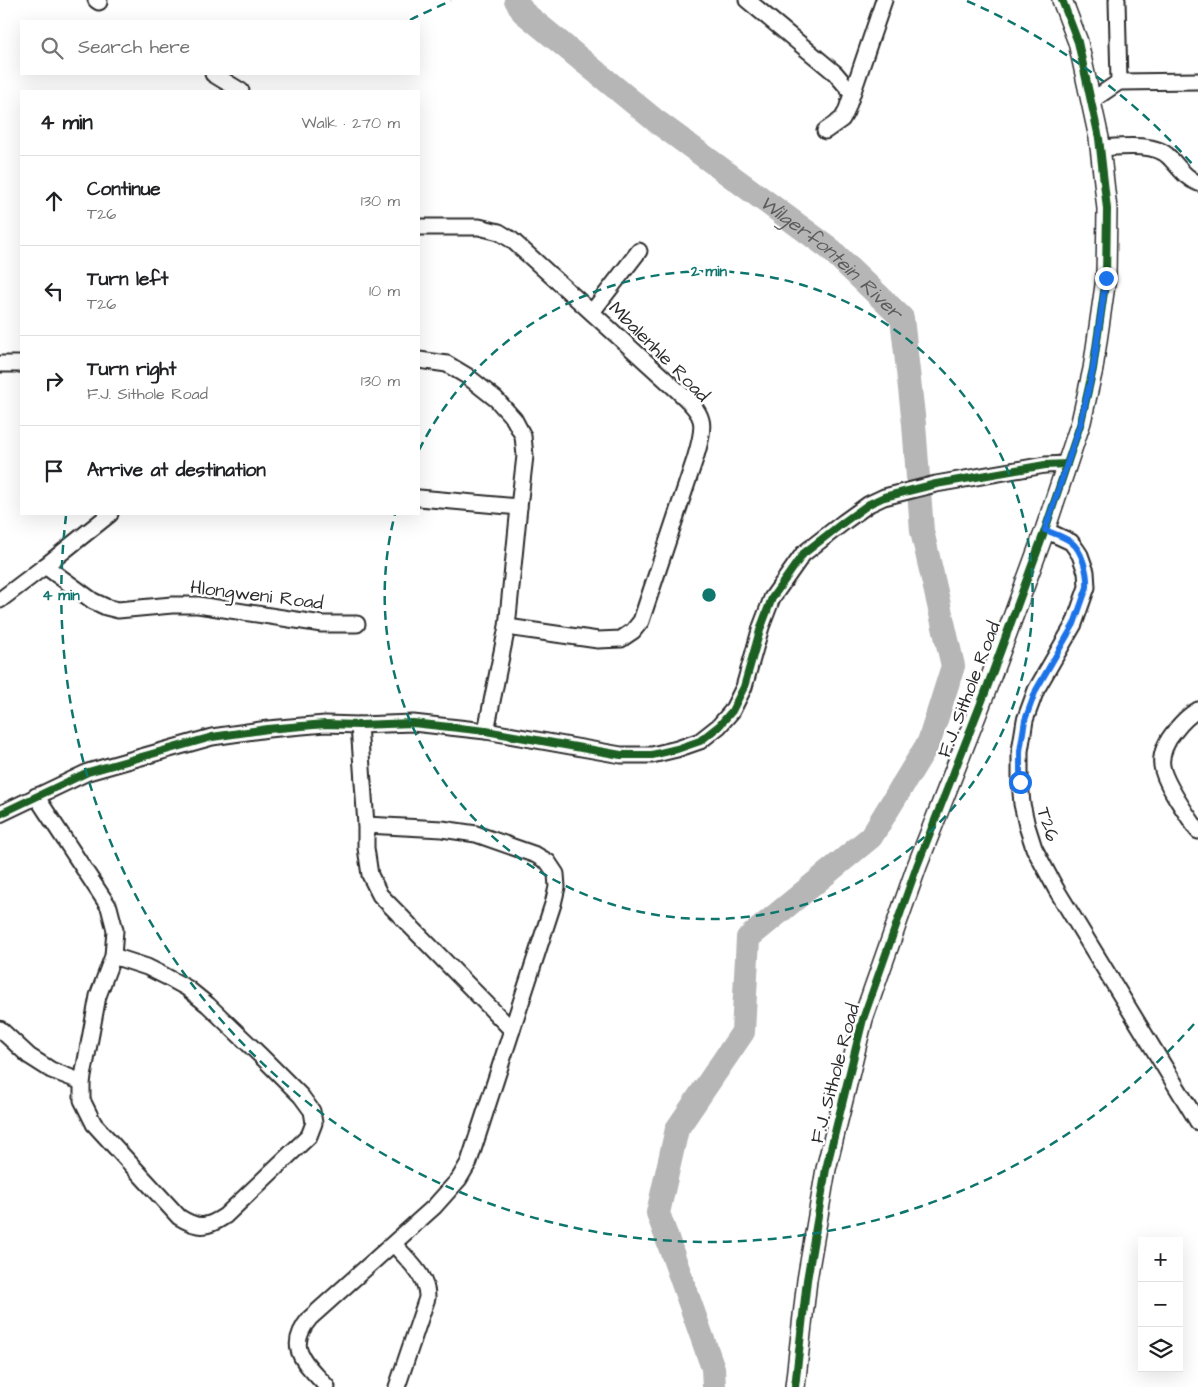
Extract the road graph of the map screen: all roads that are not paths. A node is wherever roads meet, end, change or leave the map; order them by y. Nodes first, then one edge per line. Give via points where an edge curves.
1 (747, 0) edge
2 (884, 0) edge
3 (1062, 0) edge
4 (1117, 0) edge
5 (214, 75) edge
6 (1198, 81) edge
7 (1119, 82) junction
8 (239, 90) edge
9 (852, 93) junction
10 (1091, 101) junction
11 (825, 131) dead end
12 (1100, 148) junction
13 (1198, 183) edge
14 (420, 227) edge
15 (639, 251) dead end
16 (592, 312) junction
17 (420, 360) edge
18 (0, 364) edge
19 (20, 364) edge
20 (1067, 464) junction
21 (420, 498) edge
22 (518, 507) junction
23 (109, 515) edge
24 (1045, 530) junction
25 (46, 566) junction
26 (0, 600) edge
27 (357, 624) dead end
28 (507, 627) junction
29 (1198, 710) edge
30 (359, 725) junction
31 (486, 731) junction
32 (36, 796) junction
33 (0, 814) edge
34 (366, 825) junction
35 (1198, 831) edge
36 (113, 956) junction
37 (0, 1029) edge
38 (512, 1030) junction
39 (82, 1082) junction
40 (1198, 1122) edge
41 (394, 1244) junction
42 (327, 1387) edge
43 (397, 1387) edge
44 (795, 1387) edge

1 - 9 street via 836,73
2 - 9 street
3 - 10 street, F.J. Sithole Road via 1078,42
4 - 7 street
5 - 8 street
6 - 7 street
7 - 10 street
9 - 11 street via 842,119
10 - 12 street, F.J. Sithole Road
12 - 13 street via 1127,146 1157,150 1169,156 1182,172
12 - 20 street, F.J. Sithole Road via 1107,209 1106,278 1093,369
14 - 16 street, Mbalenhle Road via 479,227 499,232
15 - 16 street
16 - 28 street, Mbalenhle Road via 694,406 701,420 695,460 641,621 633,631 621,639 598,640
17 - 22 street via 447,364 467,376 496,399 514,419 523,436 526,456
18 - 19 street
20 - 24 street, F.J. Sithole Road
20 - 31 street via 936,484 895,494 870,504 844,522 803,554 772,598 744,687 732,711 700,741 652,755 622,755
21 - 22 street
22 - 28 street
23 - 25 street
24 - 40 street, T26 via 1071,542 1080,555 1088,580 1074,624 1036,690 1025,720 1020,782 1027,826 1034,848 1056,889
24 - 44 street, F.J. Sithole Road via 917,866 863,1019 826,1169 807,1280
25 - 26 street
25 - 27 street, Hlongweni Road via 93,601 118,610 198,605 322,624
28 - 31 street
29 - 35 street via 1168,739 1161,766
30 - 31 street via 413,723
30 - 32 street via 315,725 212,737 88,772
30 - 34 street
32 - 33 street
32 - 36 street via 109,907 116,930
34 - 38 street via 370,875 380,895
34 - 38 street via 476,834 536,855 553,868 557,887 554,904
36 - 39 street via 98,996
36 - 39 street via 165,976 208,1005 300,1096 312,1111 314,1123 309,1136 225,1216 201,1226 179,1217 94,1124 82,1100
37 - 39 street via 29,1056 51,1070
38 - 41 street via 469,1162 450,1191
41 - 42 street via 303,1327 298,1342 300,1353
41 - 43 street via 424,1280 428,1290

